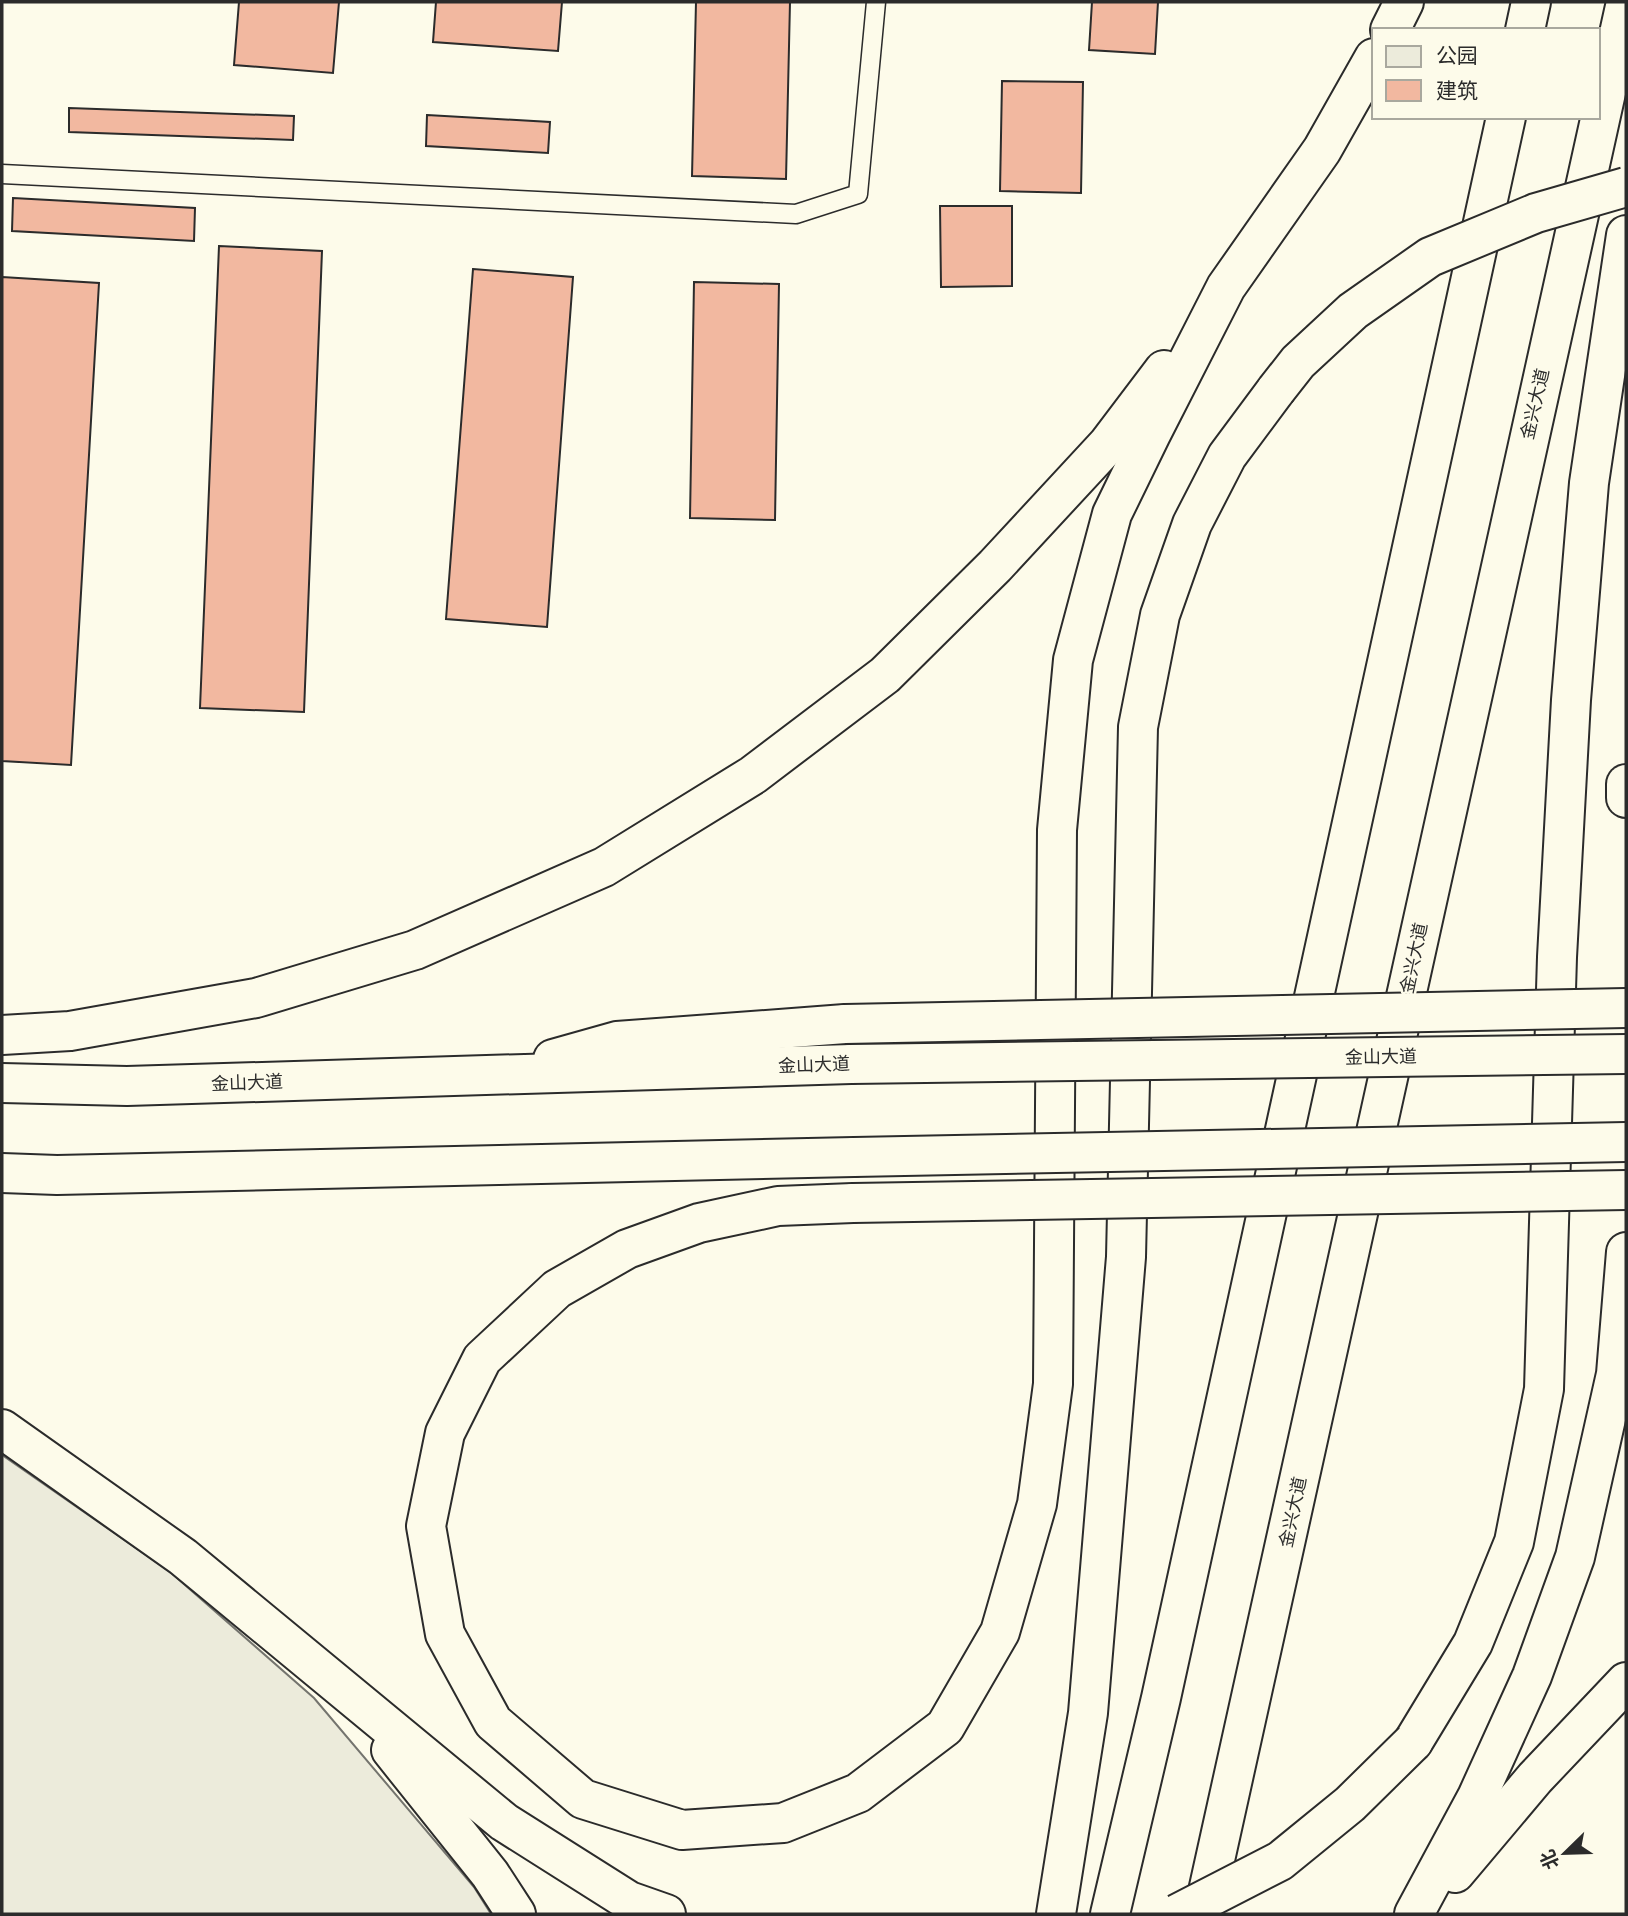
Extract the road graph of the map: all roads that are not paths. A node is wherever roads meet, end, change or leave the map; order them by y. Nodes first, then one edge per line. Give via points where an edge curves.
1 (876, 2) edge
2 (1404, 2) edge
3 (1531, 2) edge
4 (1626, 2) edge
5 (1391, 28) edge
6 (1525, 28) edge
7 (1372, 62) edge
8 (1506, 119) edge
9 (2, 174) edge
10 (1626, 187) edge
11 (1626, 235) edge
12 (1226, 287) junction
13 (1626, 784) edge
14 (1626, 799) edge
15 (1626, 1008) edge
16 (2, 1035) edge
17 (1626, 1054) edge
18 (495, 1075) junction
19 (2, 1083) edge
20 (1626, 1142) edge
21 (2, 1173) edge
22 (1626, 1190) edge
23 (1626, 1252) edge
24 (2, 1429) edge
25 (332, 1682) junction
26 (1626, 1682) edge
27 (516, 1914) edge
28 (666, 1914) edge
29 (1056, 1914) edge
30 (1110, 1914) edge
31 (1177, 1914) edge
32 (1203, 1914) edge
33 (1414, 1914) edge
34 (1420, 1914) edge

1 - 9 lane via 858,194 796,214
2 - 5 highway
3 - 6 highway
4 - 32 highway, 金兴大道
7 - 12 highway via 1322,150
8 - 30 highway
10 - 29 highway, bridge via 1536,213 1430,257 1353,311 1298,362 1227,456 1192,524 1160,615 1138,727 1126,1257 1088,1713
11 - 31 highway, bridge via 1588,483 1570,700 1544,1389 1514,1542 1473,1643 1413,1742 1350,1804 1280,1861
12 - 16 highway via 1108,444 885,675 753,775 604,867 415,950 256,998 70,1031
12 - 22 highway, bridge via 1112,514 1073,660 1057,830 1053,1384 1037,1504 1000,1632 945,1727 858,1793 783,1823 682,1830 583,1799 493,1722 445,1634 426,1526 445,1433 482,1359 557,1289 627,1249 699,1223 778,1206 853,1203
13 - 14 highway
15 - 18 highway, bridge via 845,1024 617,1041
17 - 18 highway, 金山大道, bridge via 851,1064
18 - 19 highway, 金山大道 via 127,1086
20 - 21 highway, bridge
23 - 33 highway via 1616,1374 1575,1557 1532,1676 1477,1797
24 - 25 highway via 183,1557
25 - 27 highway via 435,1801
25 - 28 highway via 504,1822 629,1901
26 - 34 highway via 1535,1778

